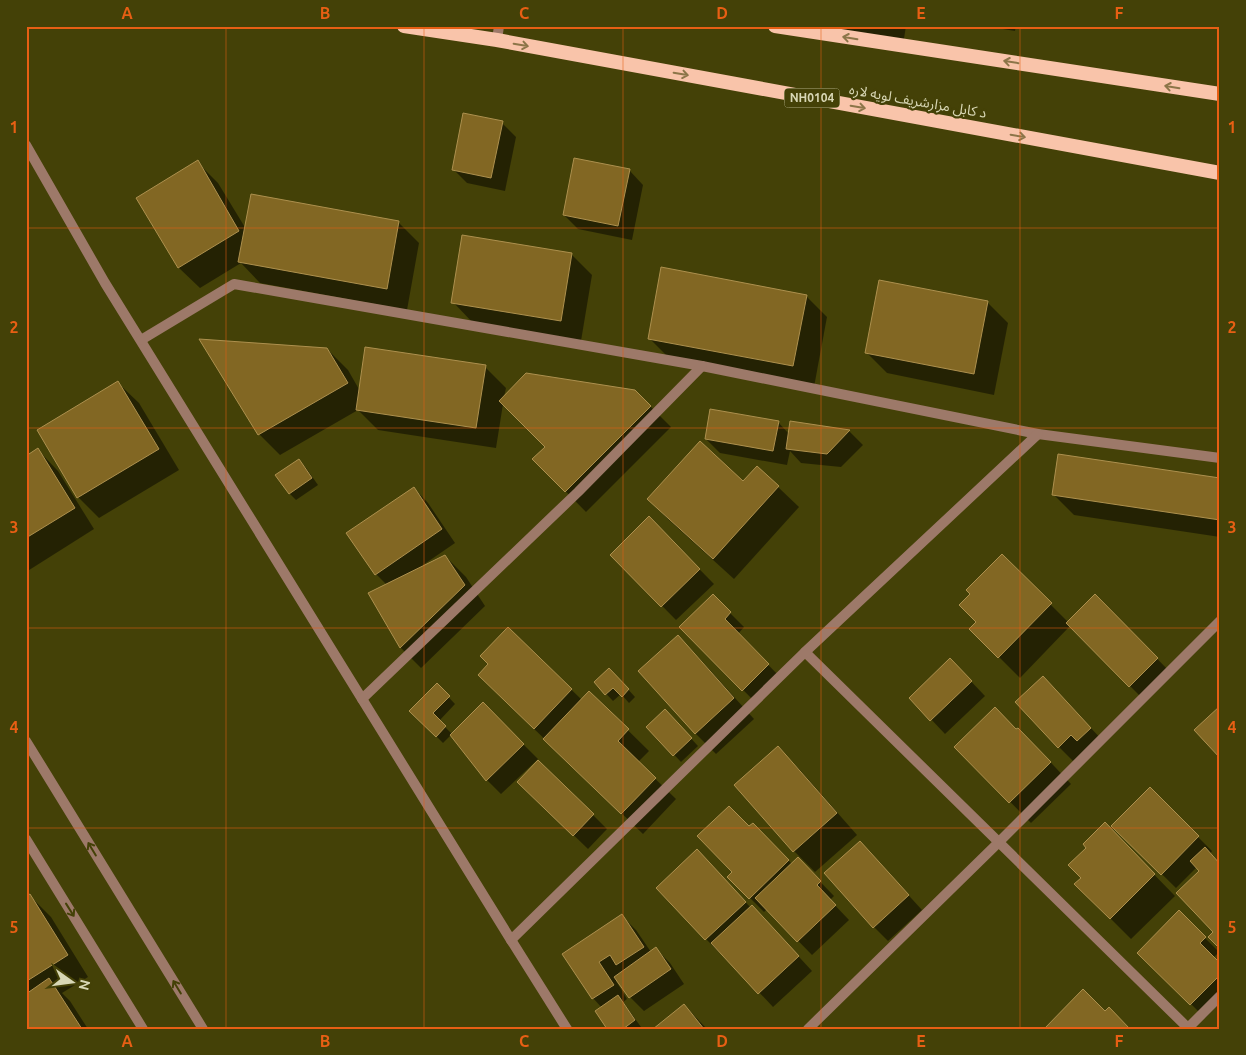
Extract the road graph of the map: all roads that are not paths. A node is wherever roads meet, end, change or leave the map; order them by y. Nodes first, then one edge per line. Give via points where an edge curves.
1 (404, 26) edge
2 (499, 26) edge
3 (775, 26) edge
4 (434, 28) edge
5 (497, 40) junction
6 (1220, 94) edge
7 (26, 145) edge
8 (1220, 174) edge
9 (141, 340) junction
10 (702, 366) junction
11 (1038, 434) junction
12 (1220, 458) edge
13 (1220, 622) edge
14 (805, 652) junction
15 (362, 699) junction
16 (26, 741) edge
17 (26, 839) edge
18 (999, 842) junction
19 (510, 940) junction
20 (1220, 996) edge
21 (1188, 1028) edge
22 (143, 1029) edge
23 (203, 1029) edge
24 (567, 1029) edge
25 (808, 1029) edge

1 - 4 highway, د کابل مزارشریف لویه لاره / NH0104
2 - 5 street
6 -> 3 highway
4 - 5 highway, د کابل مزارشریف لویه لاره / NH0104
5 -> 8 highway, د کابل مزارشریف لویه لاره / NH0104
7 - 9 street
9 - 10 street via 234,284
9 - 15 street
10 - 11 street
10 - 15 street via 578,492
11 - 12 street
11 - 14 street
13 - 18 street
14 - 18 street
14 - 19 street
15 - 19 street
23 -> 16 street
17 -> 22 street
18 - 21 street
18 - 25 street
19 - 24 street
20 - 21 street

